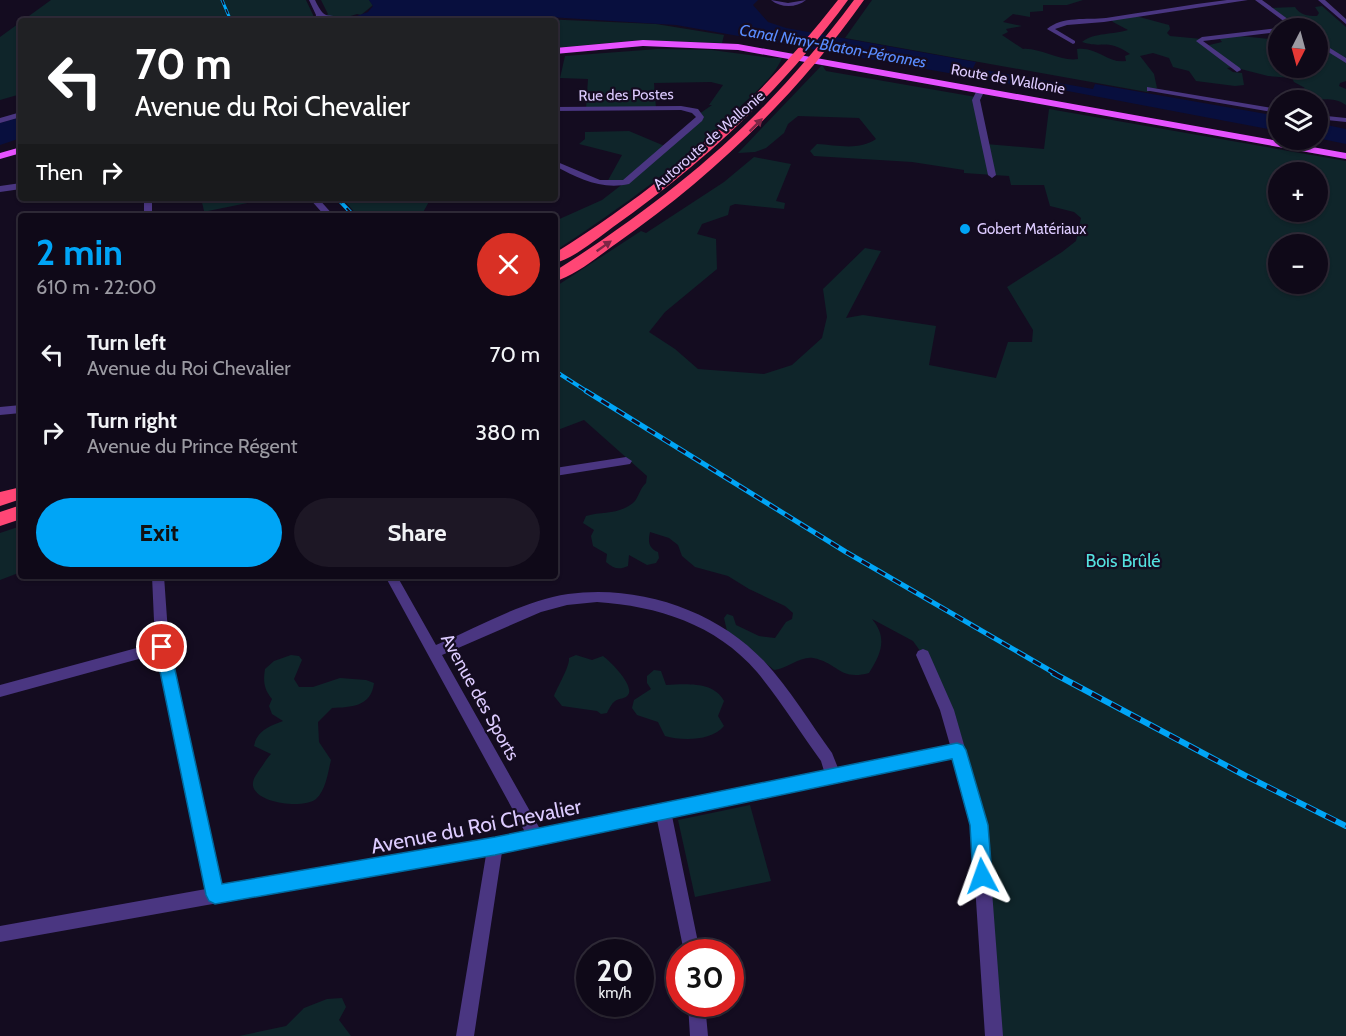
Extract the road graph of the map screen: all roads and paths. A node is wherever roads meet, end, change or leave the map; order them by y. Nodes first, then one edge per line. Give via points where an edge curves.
1 (312, 0) edge
2 (774, 0) edge
3 (803, 0) edge
4 (843, 0) edge
5 (859, 0) edge
6 (1245, 0) edge
7 (1258, 0) edge
8 (1323, 0) edge
9 (1346, 16) edge
10 (318, 18) edge
11 (1284, 18) edge
12 (1346, 22) edge
13 (1268, 31) edge
14 (1073, 42) dead end
15 (1328, 49) edge
16 (558, 51) edge
17 (1346, 61) edge
18 (1237, 70) dead end
19 (1150, 89) dead end
20 (981, 90) junction
21 (558, 109) edge
22 (1268, 109) edge
23 (18, 115) edge
24 (1328, 118) edge
25 (1346, 120) edge
26 (0, 121) edge
27 (18, 151) edge
28 (0, 156) edge
29 (1346, 156) edge
30 (558, 164) edge
31 (992, 175) dead end
32 (18, 186) edge
33 (0, 189) edge
34 (316, 201) edge
35 (327, 213) edge
36 (558, 257) edge
37 (558, 276) edge
38 (18, 410) edge
39 (0, 411) edge
40 (626, 460) dead end
41 (558, 471) edge
42 (18, 494) edge
43 (0, 499) edge
44 (18, 513) edge
45 (0, 519) edge
46 (158, 579) edge
47 (393, 579) edge
48 (162, 647) junction
49 (434, 652) junction
50 (923, 655) dead end
51 (0, 691) edge
52 (957, 750) junction
53 (833, 775) junction
54 (663, 811) junction
55 (536, 837) junction
56 (495, 846) junction
57 (215, 895) junction
58 (0, 934) edge
59 (689, 939) edge
60 (698, 1017) edge
61 (465, 1036) edge
62 (699, 1036) edge
63 (994, 1036) edge

1 - 10 street
2 - 3 street via 791,5
4 - 36 highway, Autoroute de Wallonie via 792,65 730,130 635,206
37 -> 5 highway, Autoroute de Wallonie via 651,214 754,127 808,68
6 - 14 street via 1061,24 1050,29
7 - 11 street
8 - 9 street
8 - 12 street
13 - 18 street via 1200,40
15 - 17 street
16 - 20 main road, Route de Wallonie via 643,43 738,47
19 - 22 street
20 - 29 main road, Route de Wallonie
20 - 31 street via 976,100
21 - 30 street, Rue des Postes via 673,107 695,111 700,117 626,182 601,183
23 - 26 street
24 - 25 street
27 - 28 main road
32 - 33 street
34 - 35 street
38 - 39 street
40 - 41 street
42 - 43 highway
44 - 45 highway
46 - 48 street
47 - 49 street, Avenue des Sports
48 - 51 street
48 - 57 street
49 - 53 street via 560,602 618,598 679,611 731,640 759,666 827,758
49 - 55 street, Avenue des Sports
50 - 52 street via 947,710
52 - 53 street, Avenue du Roi Chevalier
52 - 63 street via 979,825
53 - 54 street, Avenue du Roi Chevalier
54 - 55 street, Avenue du Roi Chevalier
54 - 59 street
55 - 56 street, Avenue du Roi Chevalier
56 - 57 street, Avenue du Roi Chevalier
56 - 61 street
57 - 58 street, Avenue du Roi Chevalier
60 - 62 street

